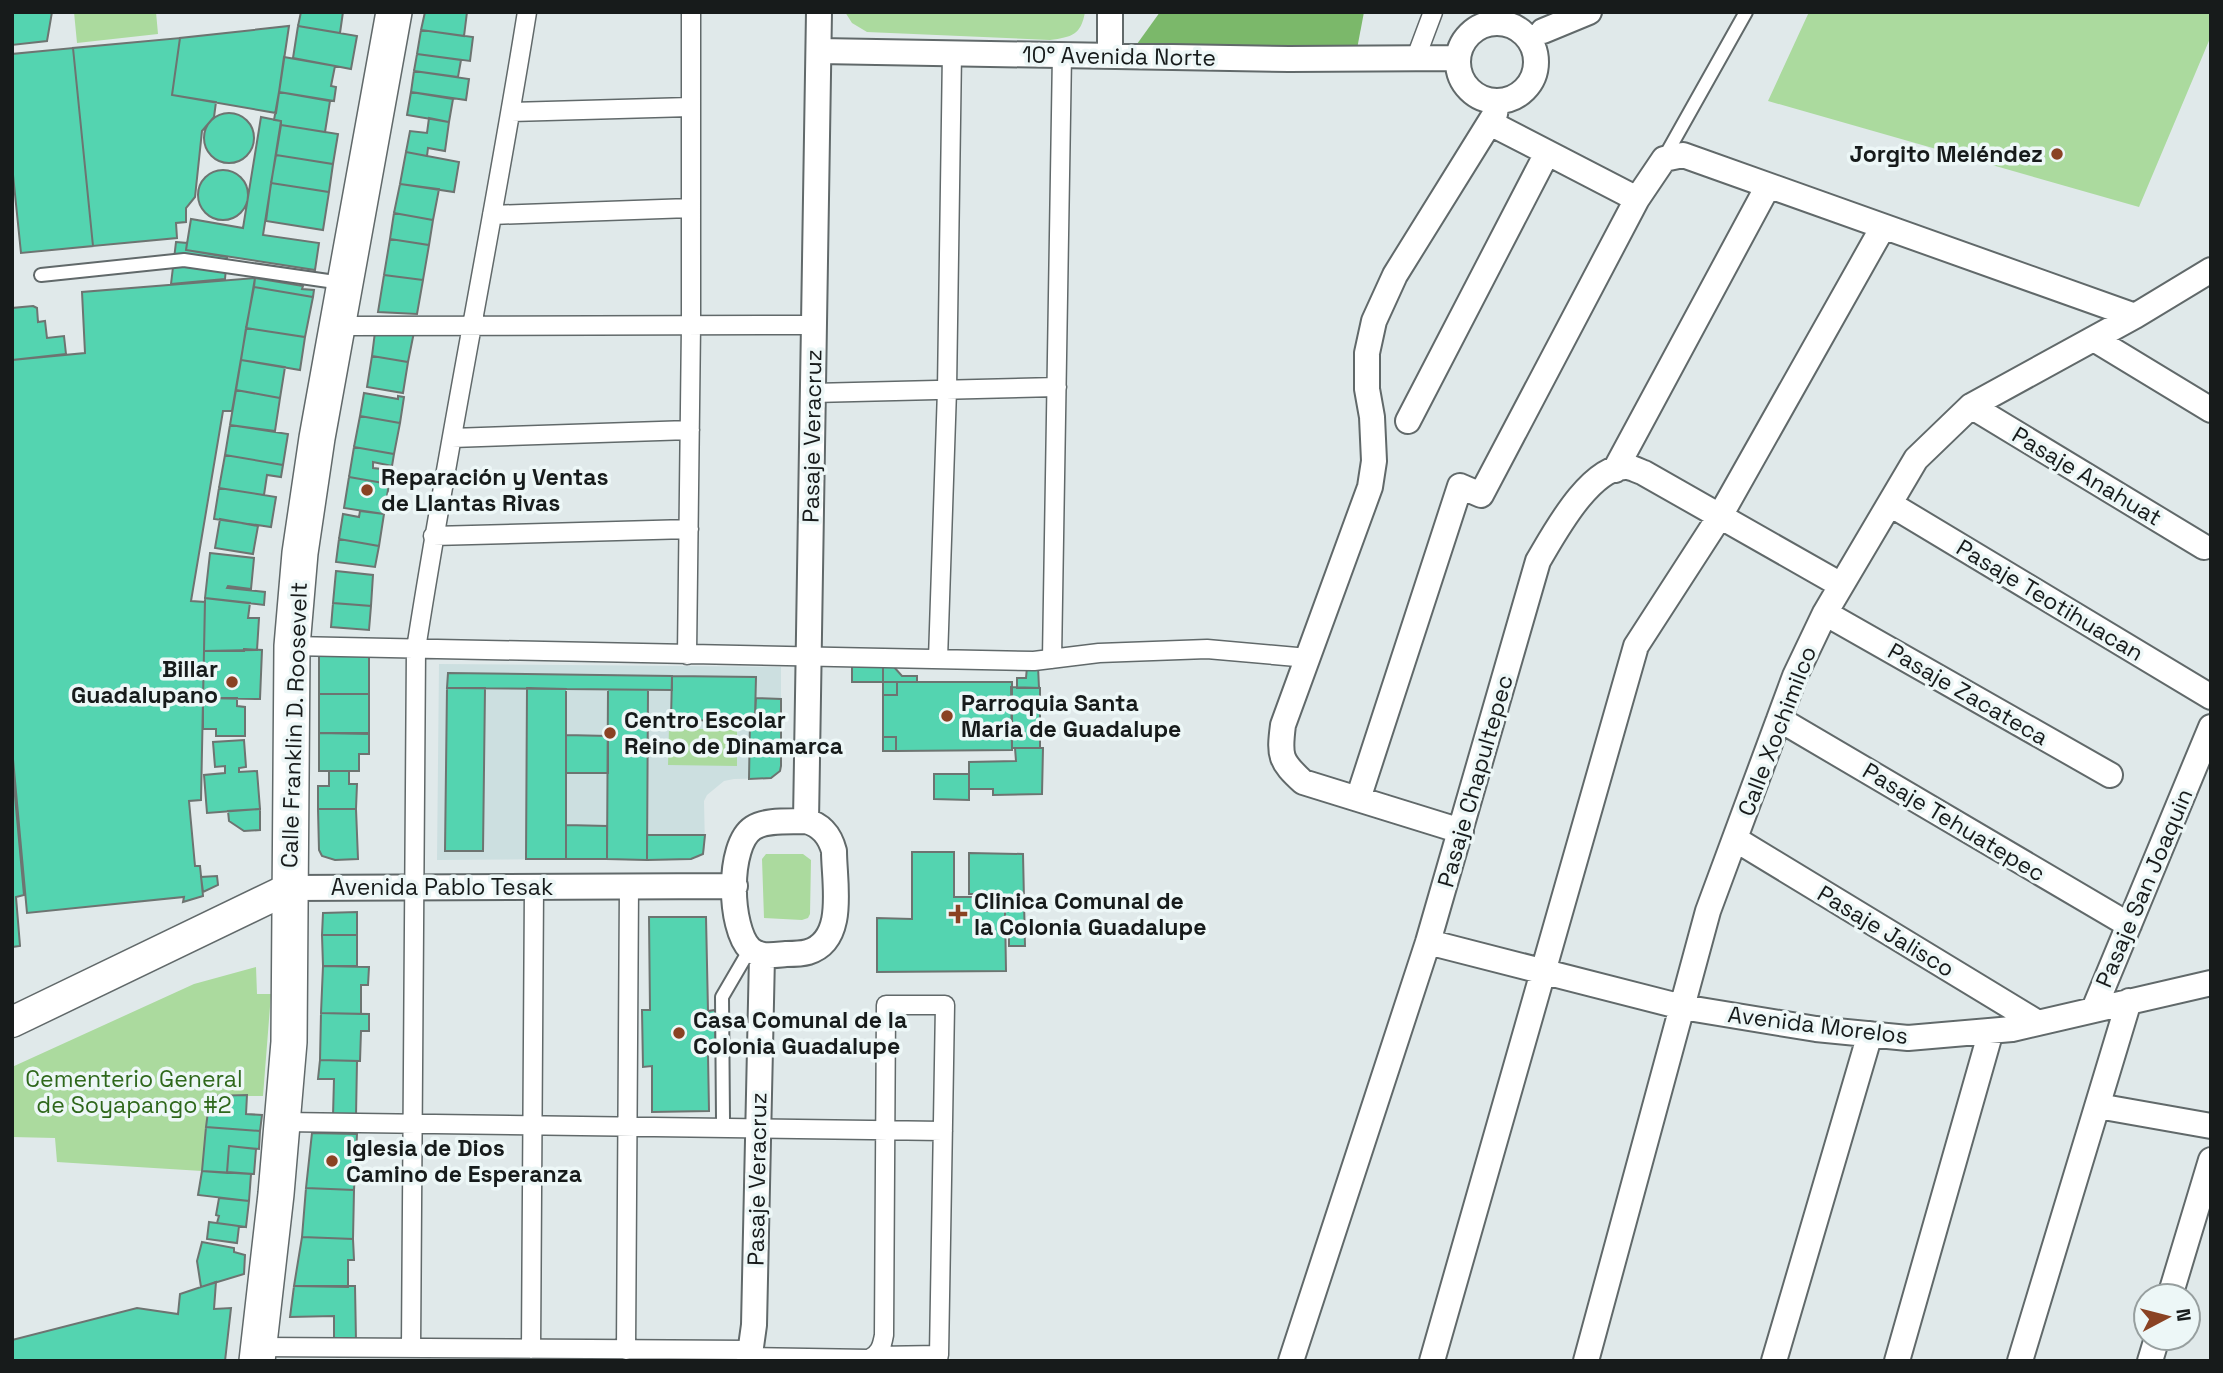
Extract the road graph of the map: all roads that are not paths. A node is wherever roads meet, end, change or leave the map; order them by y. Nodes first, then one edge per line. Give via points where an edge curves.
1 (394, 12) edge
2 (527, 12) edge
3 (691, 12) edge
4 (819, 12) edge
5 (1110, 12) edge
6 (1433, 12) edge
7 (1589, 12) edge
8 (1746, 12) edge
9 (1542, 29) edge
10 (820, 51) junction
11 (952, 52) junction
12 (1062, 54) junction
13 (1110, 55) junction
14 (1458, 58) junction
15 (1415, 60) junction
16 (690, 107) junction
17 (511, 112) junction
18 (1493, 112) junction
19 (1548, 153) junction
20 (1664, 159) junction
21 (1768, 186) junction
22 (1637, 200) junction
23 (690, 208) junction
24 (492, 215) junction
25 (1884, 226) junction
26 (2211, 270) edge
27 (41, 275) dead end
28 (346, 283) junction
29 (2135, 316) junction
30 (691, 325) junction
31 (814, 325) junction
32 (339, 326) junction
33 (471, 326) junction
34 (2094, 339) junction
35 (1057, 387) junction
36 (947, 390) junction
37 (813, 393) junction
38 (1970, 406) junction
39 (2211, 410) edge
40 (1408, 421) dead end
41 (690, 430) junction
42 (452, 438) junction
43 (1615, 470) junction
44 (1890, 503) junction
45 (1720, 516) junction
46 (689, 529) junction
47 (433, 536) junction
48 (2204, 547) dead end
49 (1841, 585) junction
50 (1825, 613) junction
51 (292, 646) junction
52 (416, 649) junction
53 (687, 655) junction
54 (809, 658) junction
55 (1308, 658) junction
56 (938, 659) junction
57 (1052, 659) junction
58 (2211, 697) edge
59 (1779, 719) junction
60 (2211, 727) edge
61 (2110, 775) dead end
62 (1358, 799) junction
63 (806, 821) junction
64 (1461, 831) junction
65 (1735, 839) junction
66 (629, 886) junction
67 (735, 886) junction
68 (414, 887) junction
69 (534, 887) junction
70 (289, 888) junction
71 (2129, 925) junction
72 (1428, 942) junction
73 (756, 952) junction
74 (1542, 971) junction
75 (2211, 983) edge
76 (2129, 1001) junction
77 (1682, 1007) junction
78 (2094, 1009) junction
79 (12, 1022) edge
80 (2038, 1023) junction
81 (1991, 1031) junction
82 (1870, 1034) junction
83 (2098, 1105) junction
84 (723, 1119) dead end
85 (283, 1122) junction
86 (412, 1123) junction
87 (533, 1125) junction
88 (628, 1126) junction
89 (2211, 1126) edge
90 (759, 1127) junction
91 (885, 1131) junction
92 (943, 1132) junction
93 (2211, 1160) edge
94 (2173, 1282) edge
95 (411, 1348) junction
96 (531, 1349) junction
97 (626, 1350) junction
98 (257, 1354) edge
99 (379, 1354) edge
100 (485, 1355) edge
101 (593, 1355) edge
102 (750, 1356) edge
103 (875, 1358) edge
104 (1291, 1361) edge
105 (1432, 1361) edge
106 (1586, 1361) edge
107 (1774, 1361) edge
108 (1897, 1361) edge
109 (2020, 1361) edge

1 - 28 main road, Calle Franklin D. Roosevelt
2 - 17 street
3 - 16 street
4 - 10 street
5 - 13 street
6 - 15 street
7 - 9 street
8 - 20 lane
9 - 14 street via 1524,33 1508,24 1481,26 1469,33
9 - 18 street via 1532,81
10 - 11 street, 10° Avenida Norte
10 - 31 street, Pasaje Veracruz
11 - 12 street, 10° Avenida Norte
11 - 36 street
12 - 13 street, 10° Avenida Norte
12 - 35 street
13 - 15 street, 10° Avenida Norte
14 - 15 street, 10° Avenida Norte
14 - 18 street via 1466,86
16 - 17 street
16 - 23 street
17 - 24 street
18 - 19 street
18 - 55 street via 1395,275 1374,321 1367,353 1374,461 1370,487
19 - 22 street
19 - 40 street
20 - 21 street via 1683,155
20 - 22 street
21 - 25 street
21 - 43 street
22 - 62 street via 1481,495 1460,486
23 - 24 street
23 - 30 street
24 - 33 street
25 - 29 street
25 - 45 street
26 - 29 street, Calle Xochimilco
27 - 28 lane via 184,260
28 - 32 main road, Calle Franklin D. Roosevelt
29 - 34 street, Calle Xochimilco
30 - 31 street
30 - 33 street
30 - 41 street
31 - 37 street, Pasaje Veracruz
32 - 33 street
32 - 51 main road, Calle Franklin D. Roosevelt via 300,553
33 - 42 street
34 - 38 street, Calle Xochimilco
34 - 39 street
35 - 36 street
35 - 57 street
36 - 37 street
36 - 56 street
37 - 54 street, Pasaje Veracruz
38 - 44 street, Calle Xochimilco via 1916,459
38 - 48 street, Pasaje Anahuat
41 - 42 street
41 - 46 street
42 - 47 street
43 - 45 street via 1628,467 1644,473
43 - 64 street, Pasaje Chapultepec via 1595,480 1569,510 1538,561
44 - 49 street, Calle Xochimilco
44 - 58 street, Pasaje Teotihuacan
45 - 49 street
45 - 74 street via 1636,646
46 - 47 street
46 - 53 street
47 - 52 street
49 - 50 street, Calle Xochimilco
50 - 59 street, Calle Xochimilco
50 - 61 street, Pasaje Zacateca
51 - 52 street
51 - 70 main road, Calle Franklin D. Roosevelt
52 - 53 street
52 - 68 street
53 - 54 street
54 - 56 street
54 - 63 street, Pasaje Veracruz
55 - 57 street via 1207,649
55 - 62 street via 1283,725 1280,747 1286,766 1303,782
56 - 57 street
59 - 65 street, Calle Xochimilco
59 - 71 street, Pasaje Tehuatepec
60 - 71 street, Pasaje San Joaquin
62 - 64 street
63 - 67 street via 753,828 737,852
63 - 73 street via 827,834 834,851 835,921 827,940 807,953
64 - 72 street, Pasaje Chapultepec
65 - 77 street, Calle Xochimilco via 1708,911
65 - 80 street, Pasaje Jalisco
66 - 67 street, Avenida Pablo Tesak
66 - 69 street, Avenida Pablo Tesak
66 - 88 street
67 - 73 street via 740,932
68 - 69 street, Avenida Pablo Tesak
68 - 70 street, Avenida Pablo Tesak
68 - 86 street
69 - 87 street
70 - 79 street, Avenida Pablo Tesak
70 - 85 main road, Calle Franklin D. Roosevelt via 289,1042
71 - 78 street, Pasaje San Joaquin
72 - 74 street, Avenida Morelos
72 - 104 street, Pasaje Chapultepec
73 - 84 lane via 722,997
73 - 90 street, Pasaje Veracruz
74 - 77 street, Avenida Morelos
74 - 105 street
75 - 76 street, Avenida Morelos
76 - 78 street, Avenida Morelos
76 - 83 street
77 - 82 street, Avenida Morelos
77 - 106 street, Calle Xochimilco
78 - 80 street, Avenida Morelos
80 - 81 street, Avenida Morelos
81 - 82 street, Avenida Morelos via 1908,1038
81 - 108 street
82 - 107 street
83 - 89 street
83 - 109 street
85 - 86 street
85 - 98 main road, Calle Franklin D. Roosevelt
86 - 87 street
86 - 95 street
87 - 88 street
87 - 96 street
88 - 90 street
88 - 97 street
90 - 91 street
90 - 102 street, Pasaje Veracruz
91 - 92 street
91 - 92 street via 886,1005 945,1005
91 - 103 street via 884,1335
92 - 103 street via 939,1355
93 - 94 street
95 - 99 street
95 - 100 street
96 - 100 street
96 - 101 street
97 - 101 street
97 - 102 street
98 - 99 street
102 - 103 street

